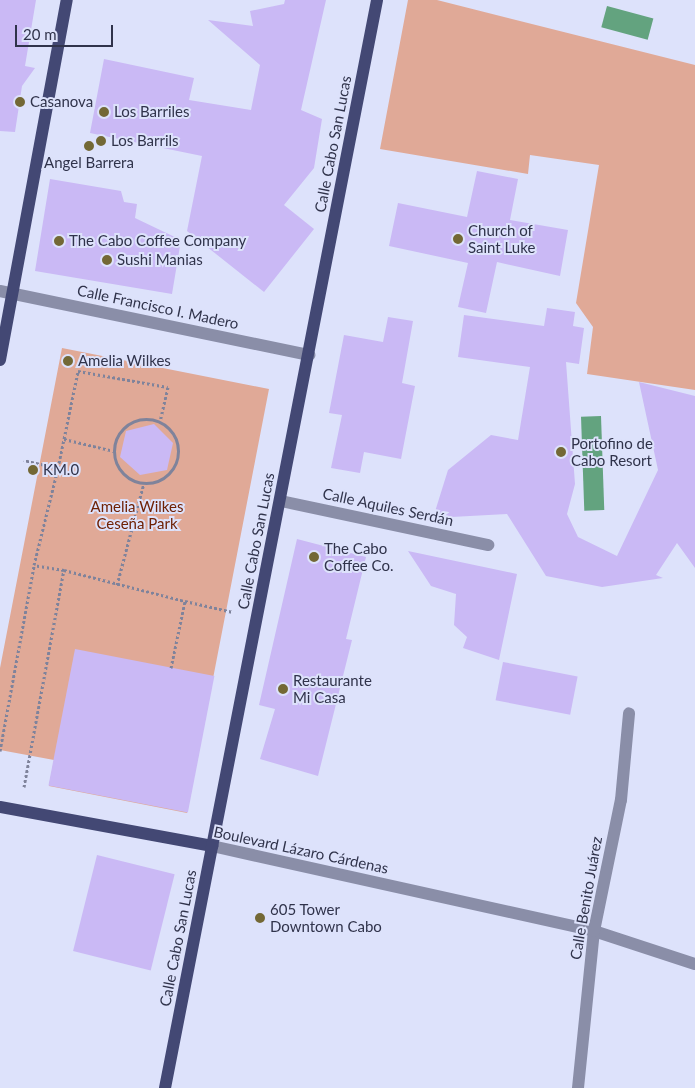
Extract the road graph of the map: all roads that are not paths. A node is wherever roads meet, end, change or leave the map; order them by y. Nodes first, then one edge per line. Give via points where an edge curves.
1 (67, 0) edge
2 (378, 0) edge
3 (6, 293) edge
4 (309, 354) junction
5 (0, 360) edge
6 (281, 501) junction
7 (488, 545) dead end
8 (629, 713) dead end
9 (0, 807) edge
10 (212, 846) junction
11 (594, 931) junction
12 (695, 964) edge
13 (164, 1088) edge
14 (578, 1088) edge

1 - 3 main road
2 - 4 main road, Calle Cabo San Lucas
3 - 4 street, Calle Francisco I. Madero
3 - 5 main road
4 - 6 main road, Calle Cabo San Lucas
6 - 7 street, Calle Aquiles Serdán
6 - 10 main road, Calle Cabo San Lucas
8 - 11 street, Calle Benito Juárez via 621,800
9 - 10 main road, Boulevard Lázaro Cárdenas
10 - 11 street, Boulevard Lázaro Cárdenas
10 - 13 main road, Calle Cabo San Lucas
11 - 12 street, Boulevard Lázaro Cárdenas
11 - 14 street, Calle Benito Juárez

